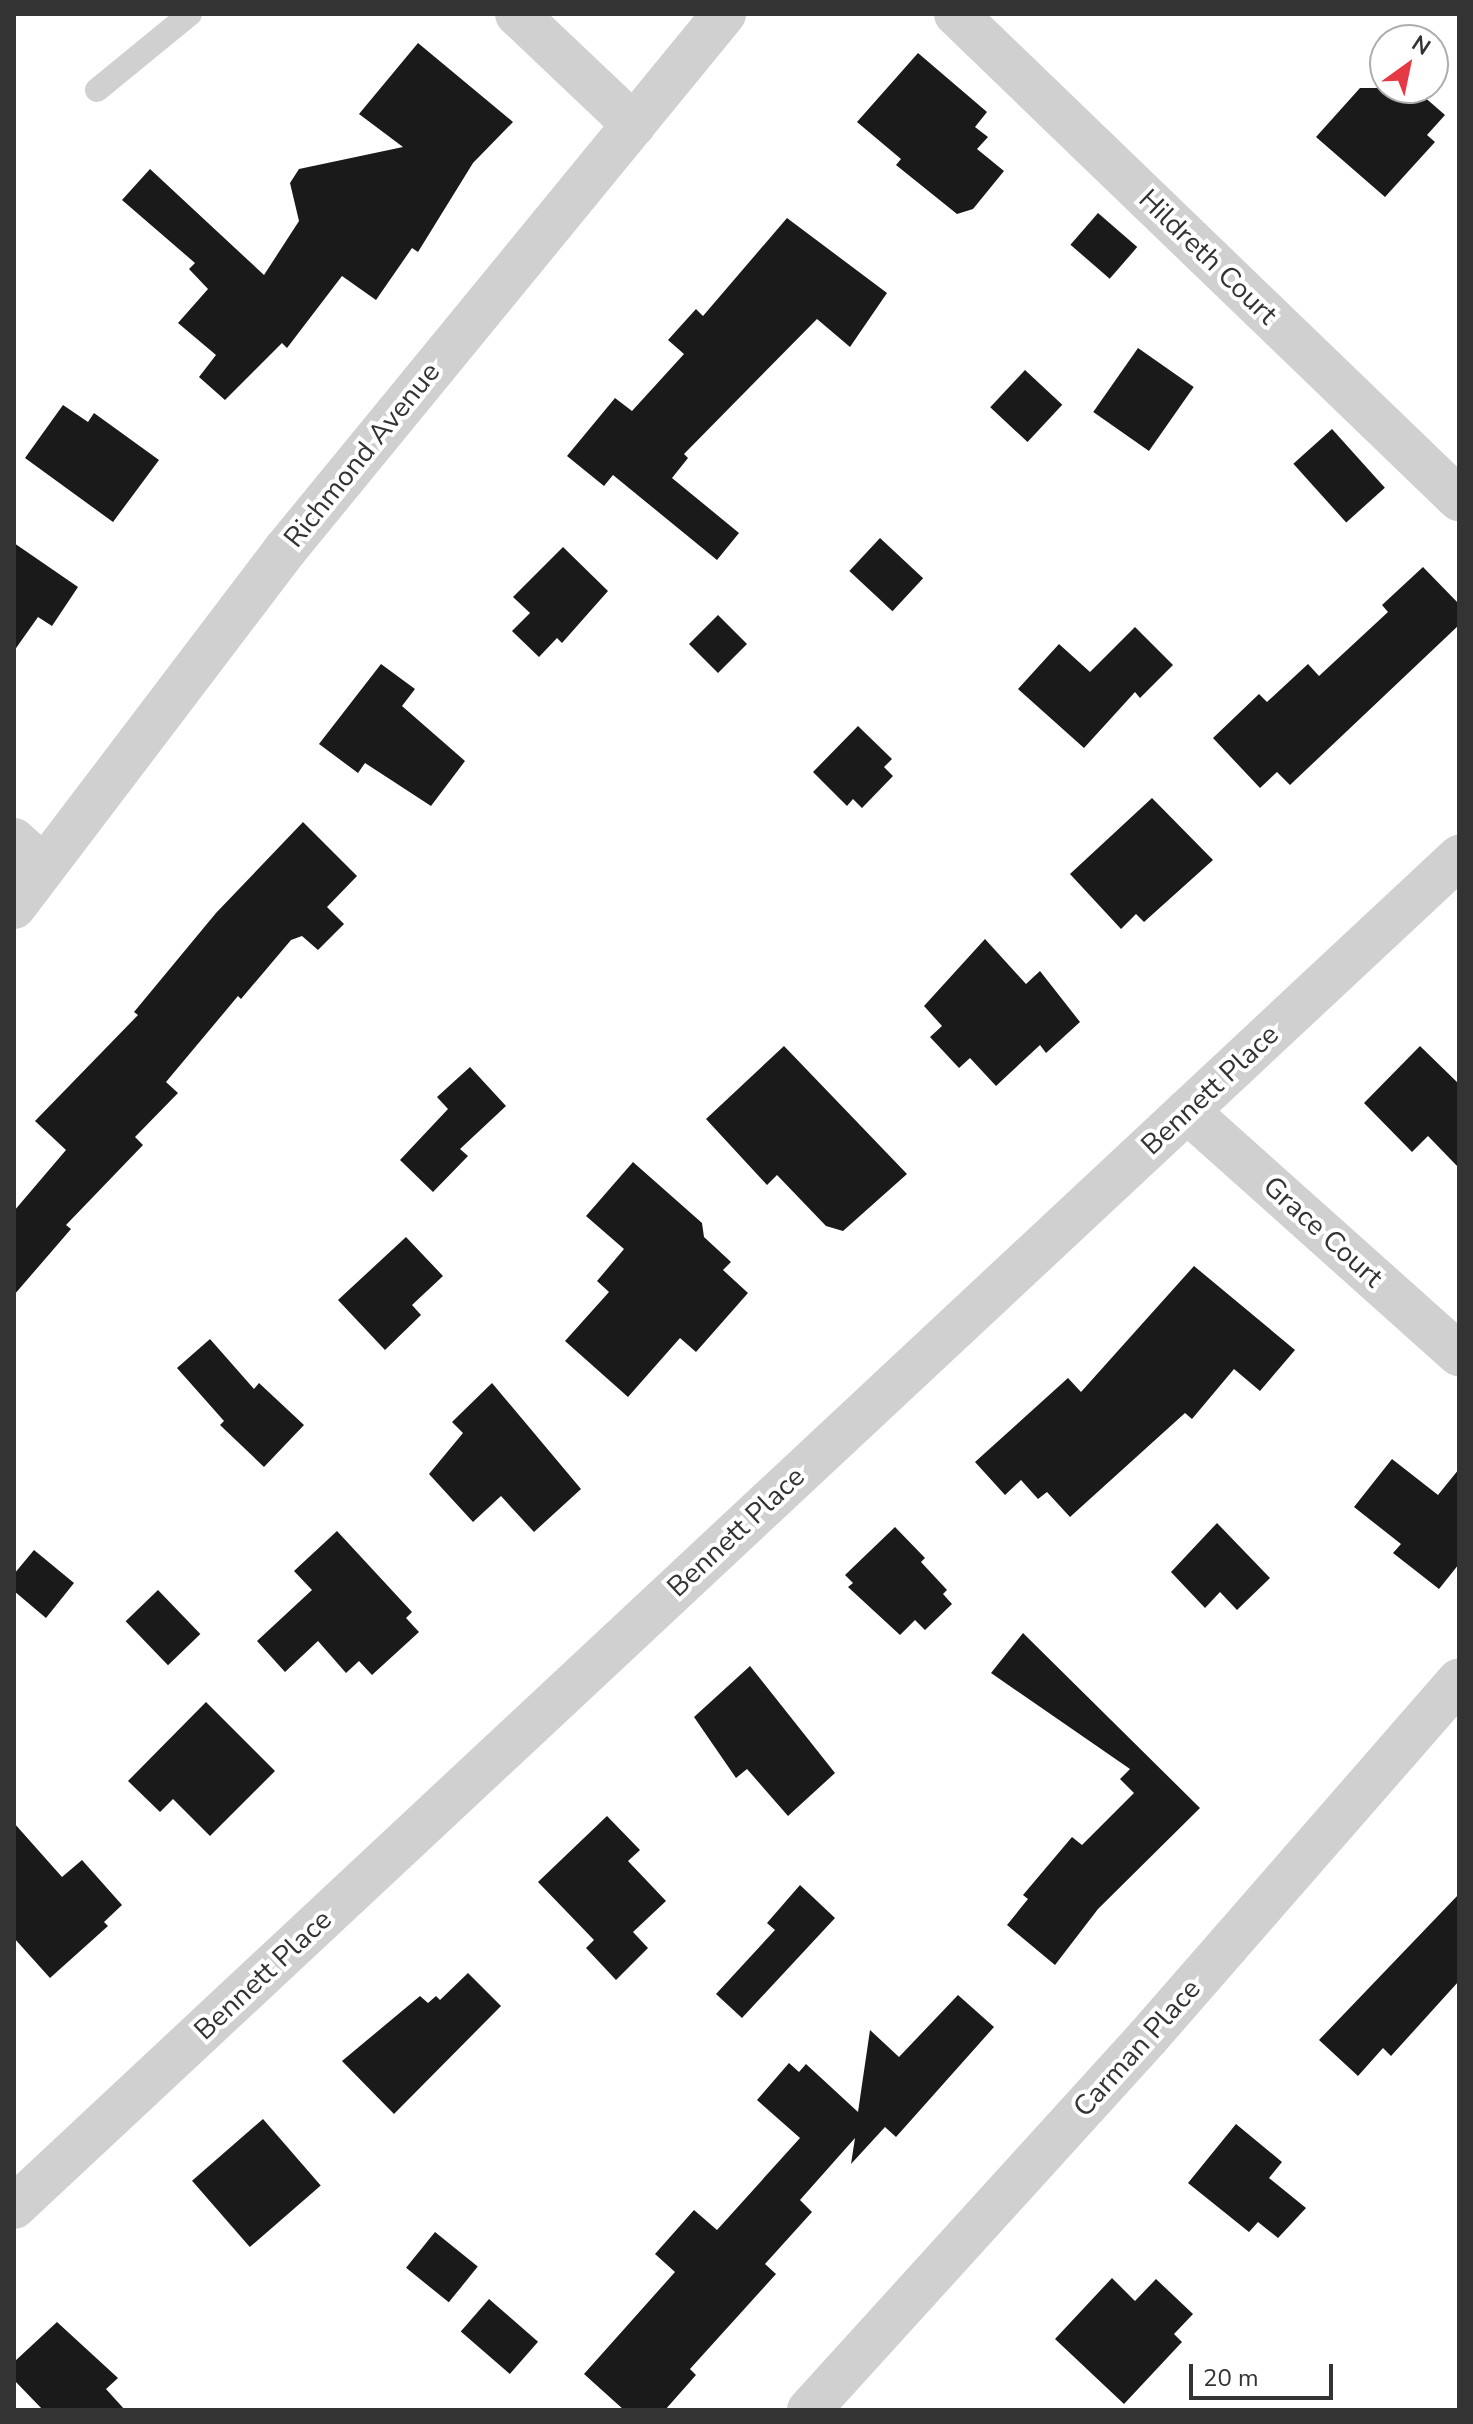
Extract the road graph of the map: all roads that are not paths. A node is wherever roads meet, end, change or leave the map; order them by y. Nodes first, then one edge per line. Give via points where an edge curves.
1 (190, 14) edge
2 (517, 14) edge
3 (724, 14) edge
4 (956, 14) edge
5 (97, 90) dead end
6 (634, 125) junction
7 (1459, 499) edge
8 (29, 853) edge
9 (1459, 857) edge
10 (14, 907) edge
11 (1187, 1111) junction
12 (1459, 1354) edge
13 (1459, 1681) edge
14 (14, 2207) edge
15 (809, 2410) edge

1 - 5 lane
2 - 6 street
3 - 6 street, Richmond Avenue
4 - 7 street, Hildreth Court
6 - 8 street, Richmond Avenue
8 - 10 street, Richmond Avenue
9 - 11 street, Bennett Place
11 - 12 street, Grace Court
11 - 14 street, Bennett Place
13 - 15 street, Carman Place via 1148,2037

